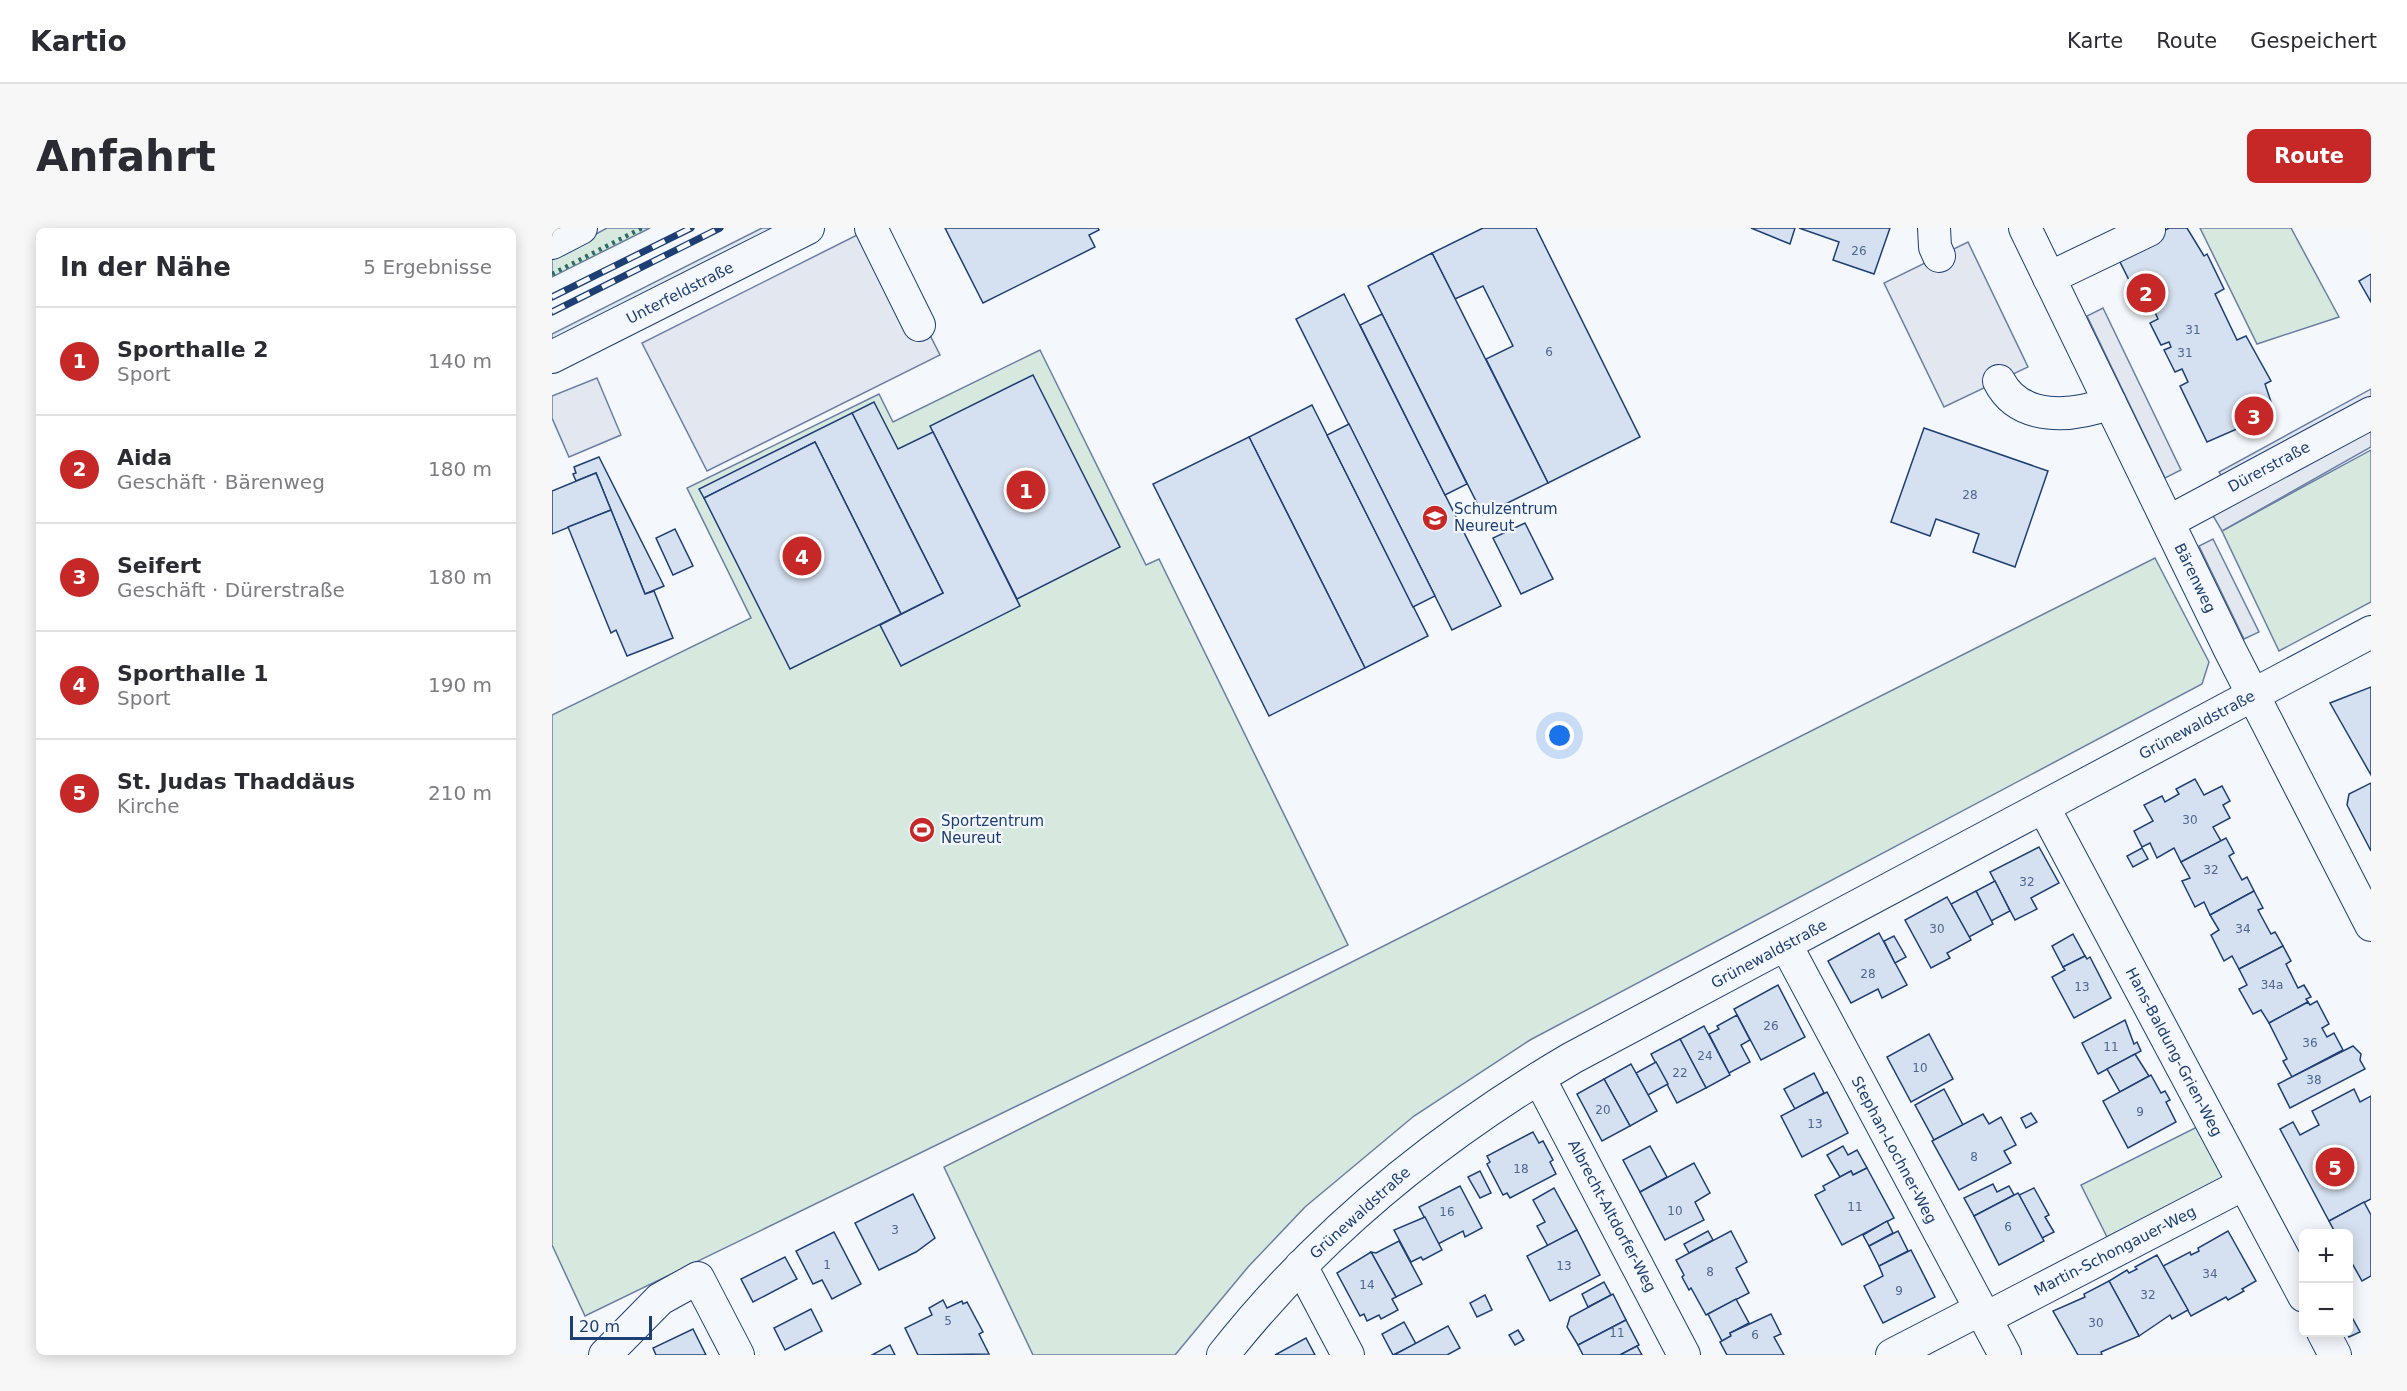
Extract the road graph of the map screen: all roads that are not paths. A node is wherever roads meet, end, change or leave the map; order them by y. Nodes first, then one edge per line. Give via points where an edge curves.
1 (581, 228) edge
2 (808, 228) edge
3 (871, 228) edge
4 (2025, 228) edge
5 (2150, 230) dead end
6 (552, 243) edge
7 (2049, 278) junction
8 (919, 325) dead end
9 (552, 357) edge
10 (1999, 381) dead end
11 (2110, 403) junction
12 (2371, 413) edge
13 (2168, 522) junction
14 (2371, 632) edge
15 (2253, 696) junction
16 (2044, 807) junction
17 (2371, 925) edge
18 (1786, 945) junction
19 (1539, 1078) junction
20 (2244, 1184) junction
21 (1301, 1266) junction
22 (2299, 1287) edge
23 (1983, 1314) junction
24 (2326, 1337) edge
25 (605, 1355) edge
26 (738, 1355) edge
27 (1223, 1355) edge
28 (1348, 1355) edge
29 (1684, 1355) edge
30 (1892, 1355) edge
31 (2005, 1355) edge
32 (2335, 1355) edge

1 - 6 street
2 - 9 street, Unterfeldstraße
3 - 8 street
4 - 7 street, Bärenweg
5 - 7 street
7 - 11 street, Bärenweg
10 - 11 street via 2005,393 2018,404 2059,414 2089,411
11 - 13 street, Bärenweg
12 - 13 street, Dürerstraße
13 - 15 street, Bärenweg
14 - 15 street, Grünewaldstraße
15 - 16 street, Grünewaldstraße
15 - 17 street, Bärenweg
16 - 18 street, Grünewaldstraße
16 - 20 street, Hans-Baldung-Grien-Weg
18 - 19 street, Grünewaldstraße
18 - 23 street, Stephan-Lochner-Weg
19 - 21 street, Grünewaldstraße via 1473,1120 1398,1177
19 - 29 street, Albrecht-Altdorfer-Weg
20 - 22 street, Hans-Baldung-Grien-Weg
20 - 23 street, Martin-Schongauer-Weg
21 - 27 street, Grünewaldstraße
21 - 28 street
23 - 30 street, Martin-Schongauer-Weg
23 - 31 street, Stephan-Lochner-Weg
24 - 32 street
25 - 26 street via 660,1299 698,1278

